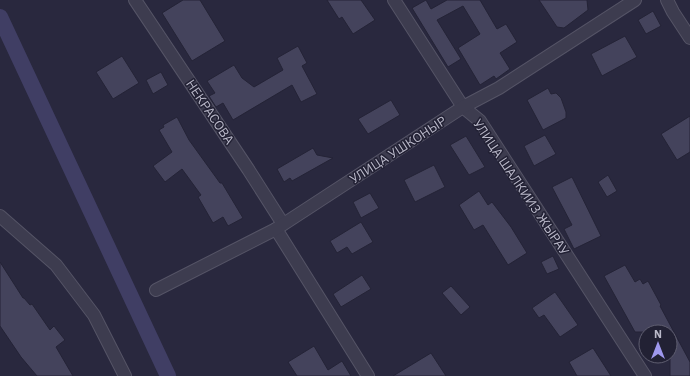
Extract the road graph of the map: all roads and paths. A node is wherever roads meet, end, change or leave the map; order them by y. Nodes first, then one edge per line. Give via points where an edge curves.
1 (135, 0) edge
2 (394, 0) edge
3 (635, 0) edge
4 (667, 0) edge
5 (690, 38) edge
6 (463, 107) junction
7 (0, 216) edge
8 (280, 227) junction
9 (156, 290) dead end
10 (125, 376) edge
11 (368, 376) edge
12 (645, 376) edge

1 - 8 street, НЕКРАСОВА via 248,169
2 - 6 street, УЛИЦА ШАЛКИИЗ ЖЫРАУ
3 - 6 street, УЛИЦА УШКОНЫР via 499,88
4 - 5 street
6 - 8 street, УЛИЦА УШКОНЫР
6 - 12 street, УЛИЦА ШАЛКИИЗ ЖЫРАУ via 480,121
7 - 10 street via 56,265 94,315
8 - 9 street, УЛИЦА УШКОНЫР
8 - 11 street, НЕКРАСОВА

